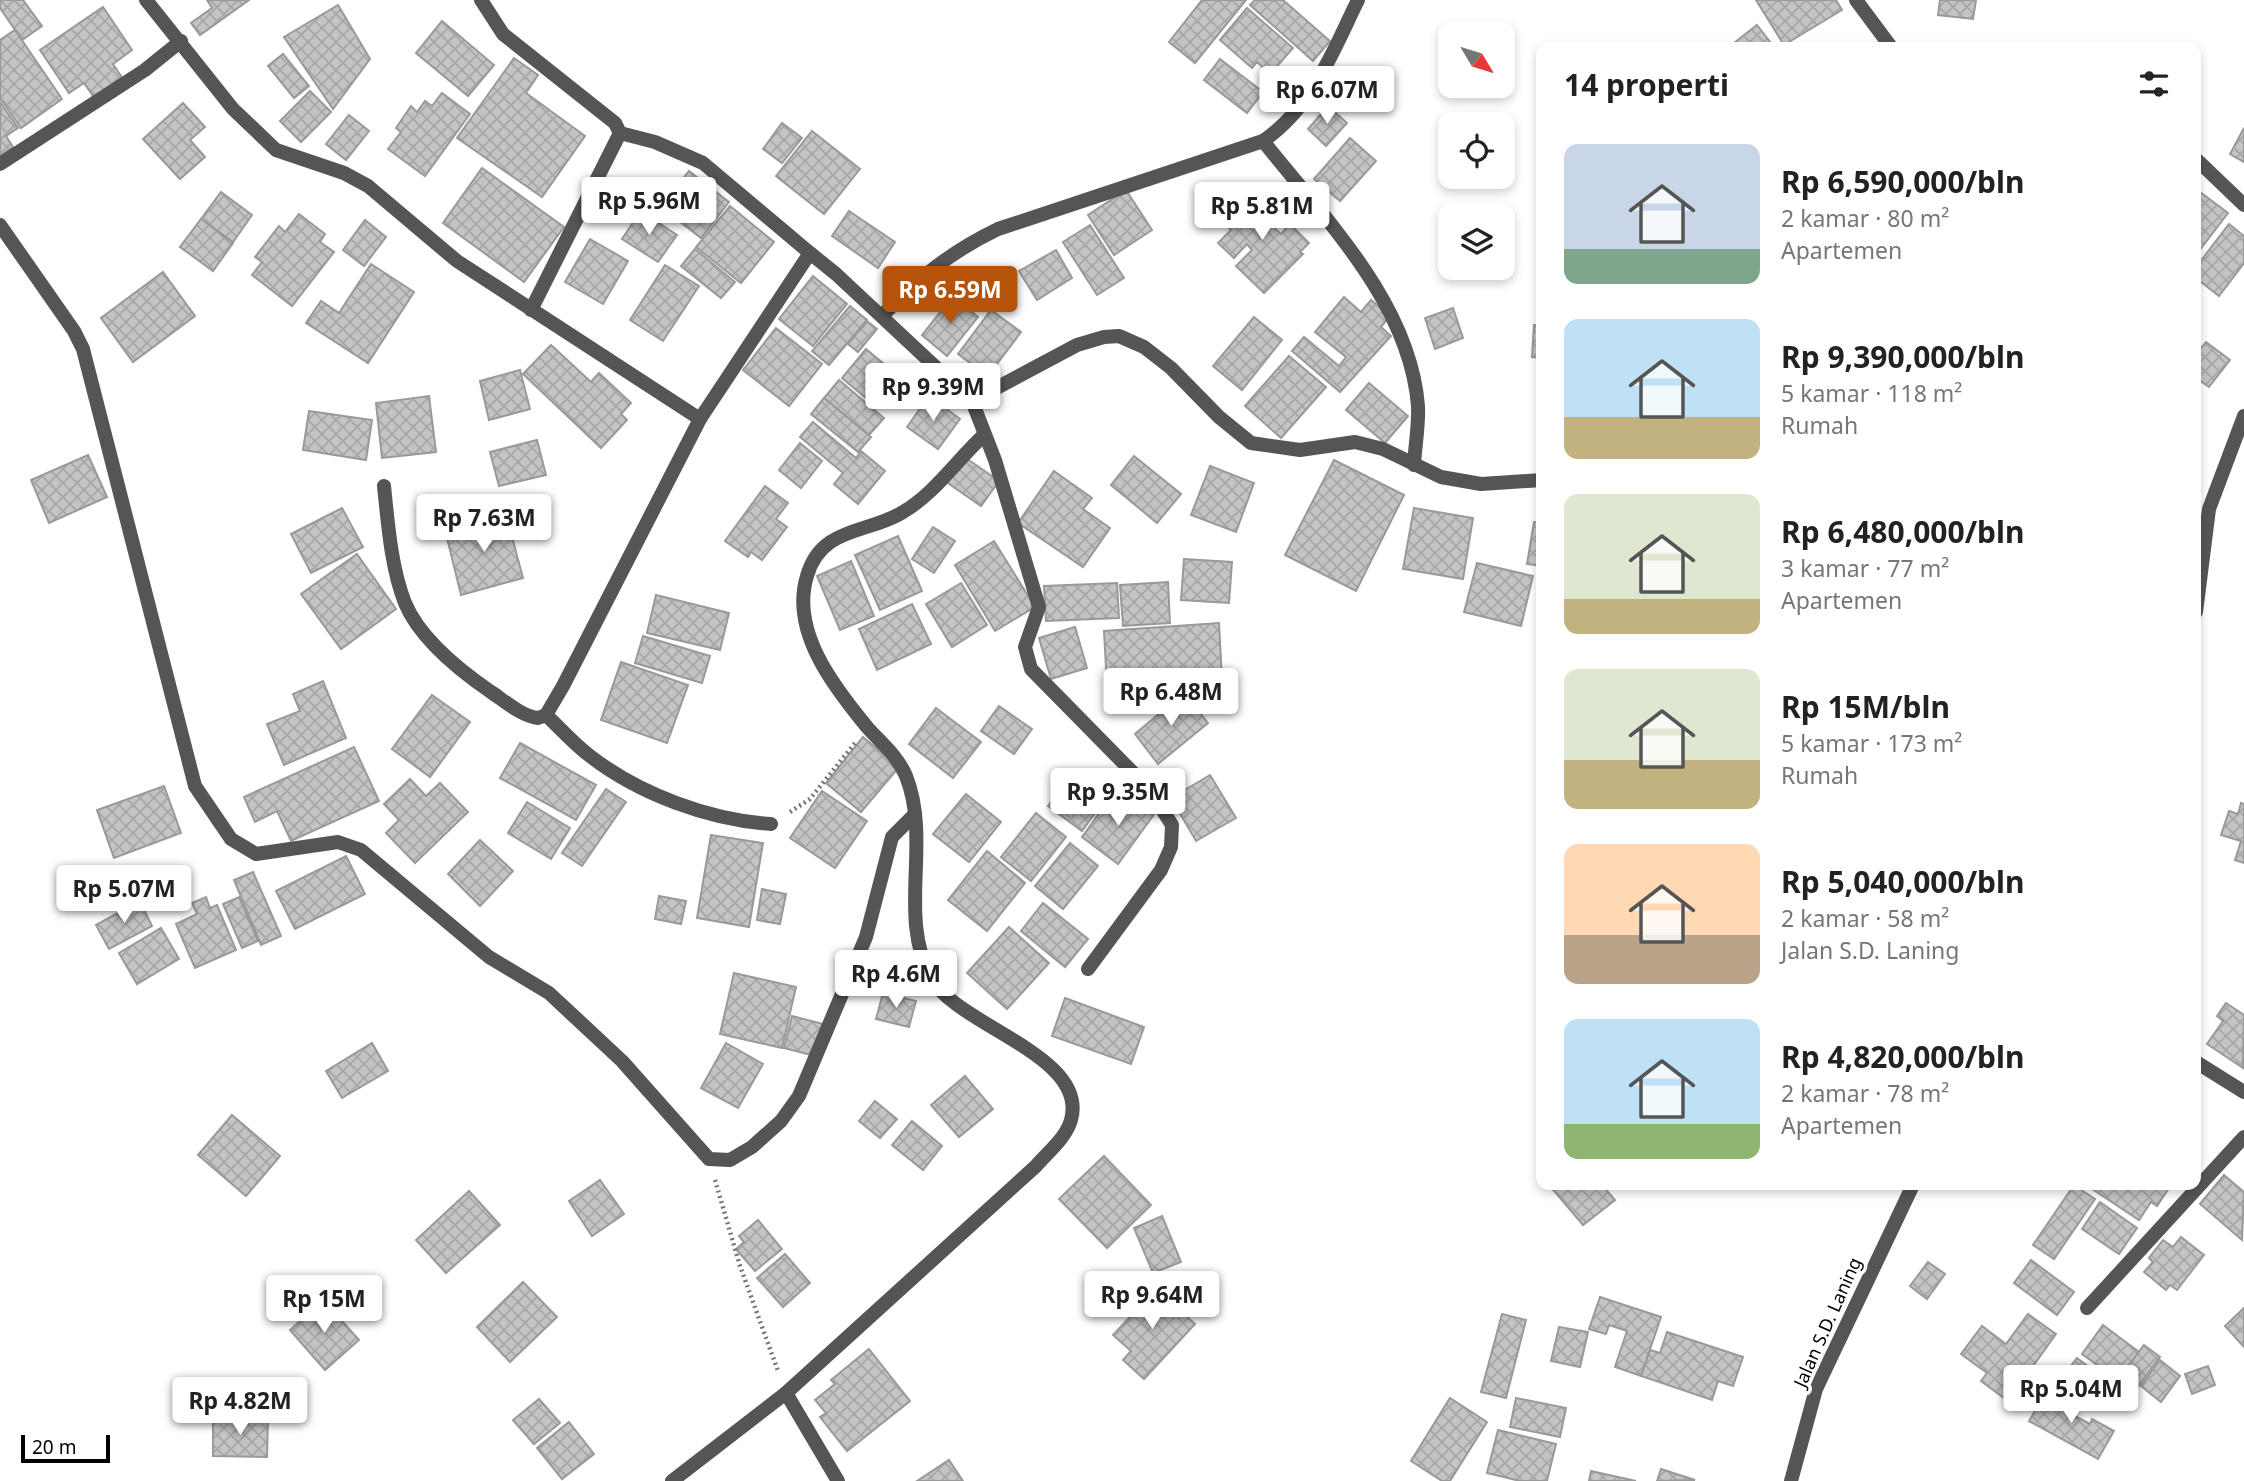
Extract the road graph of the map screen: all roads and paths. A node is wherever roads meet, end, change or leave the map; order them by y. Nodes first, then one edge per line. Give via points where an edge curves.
1 (146, 0) edge
2 (481, 0) edge
3 (1358, 0) edge
4 (1856, 0) edge
5 (181, 41) junction
6 (1887, 42) edge
7 (620, 133) junction
8 (1263, 141) junction
9 (0, 164) edge
10 (2201, 164) edge
11 (2244, 205) edge
12 (0, 225) edge
13 (810, 253) junction
14 (531, 310) junction
15 (882, 316) junction
16 (972, 401) junction
17 (2244, 416) edge
18 (700, 419) junction
19 (983, 436) junction
20 (1414, 466) junction
21 (1536, 480) edge
22 (384, 485) dead end
23 (2201, 572) edge
24 (546, 715) junction
25 (867, 727) junction
26 (915, 814) junction
27 (771, 824) joint
28 (1088, 969) dead end
29 (2201, 1065) edge
30 (2244, 1092) edge
31 (2244, 1137) edge
32 (709, 1159) junction
33 (2201, 1184) edge
34 (1911, 1190) edge
35 (2195, 1190) edge
36 (2087, 1308) dead end
37 (786, 1393) junction
38 (672, 1481) edge
39 (838, 1481) edge
40 (1791, 1481) edge

1 - 5 street
2 - 7 street via 503,34 615,123
3 - 8 street via 1320,80 1284,127
4 - 6 street
5 - 9 street via 145,70
5 - 14 street via 233,109 276,150 368,186 457,261
7 - 13 street via 703,163
7 - 14 street
8 - 15 street via 998,229 962,246
8 - 20 street via 1373,280 1394,321 1418,406
10 - 11 street
12 - 32 street via 83,349 195,786 231,839 256,854 338,842 361,850 489,957 549,993 622,1061
13 - 15 street
13 - 18 street
14 - 18 street
15 - 16 street
16 - 19 street
16 - 20 street via 1077,345 1119,336 1144,347 1171,368 1251,443 1300,450 1355,442 1383,449
17 - 23 street via 2209,509
18 - 24 street
19 - 25 street via 902,513 859,527 825,546 807,575 802,606 811,645
19 - 28 street via 995,460 1039,607 1025,647 1031,670 1149,789 1172,825 1171,847 1161,870
20 - 21 street via 1441,477 1482,484
22 - 24 street via 403,592 421,629 470,678 531,717
24 - 27 street via 590,756 649,790 716,816
25 - 26 street via 892,752 905,775
25 - 27 path via 810,799
26 - 32 street via 892,837 866,937 799,1096 781,1121 752,1147 730,1160
26 - 37 street via 914,930 932,981 958,1005 1043,1061 1065,1081 1073,1097 1071,1120 1062,1138 1036,1166
29 - 30 street
31 - 33 street
32 - 37 path via 740,1266
34 - 40 street, Jalan S.D. Laning via 1816,1389
35 - 36 street
37 - 38 street
37 - 39 street

